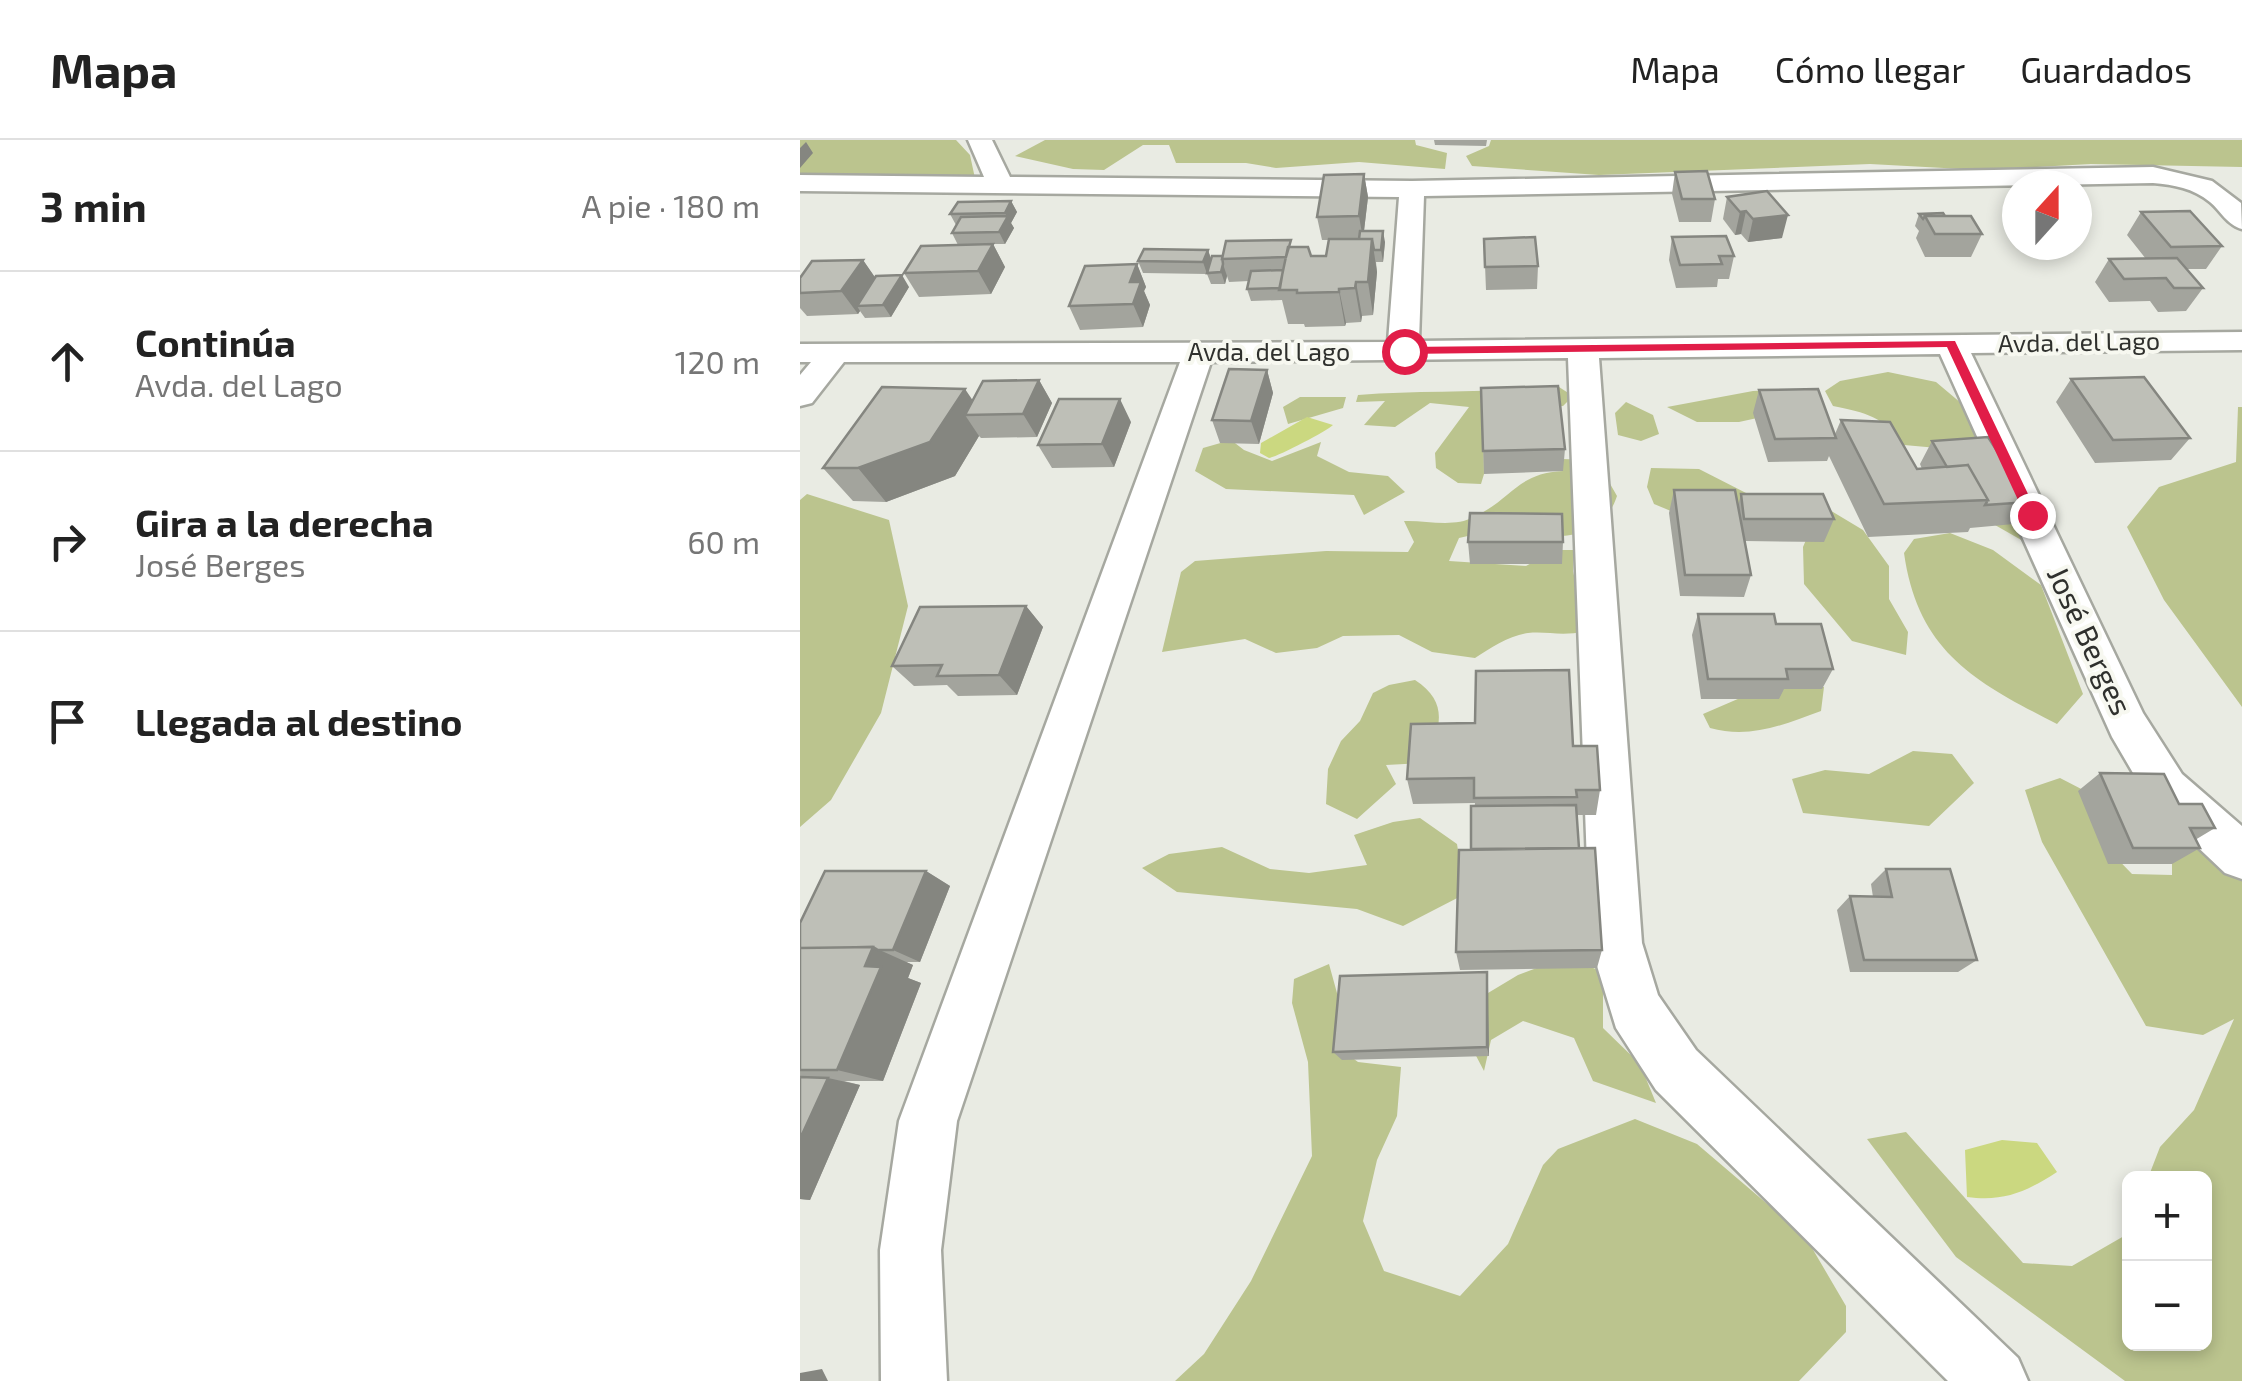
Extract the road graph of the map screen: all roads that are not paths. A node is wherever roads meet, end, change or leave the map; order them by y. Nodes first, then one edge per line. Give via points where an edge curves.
1 (980, 140) edge
2 (800, 182) edge
3 (1000, 184) junction
4 (1412, 189) junction
5 (2242, 220) edge
6 (2242, 340) edge
7 (1404, 351) junction
8 (1958, 358) junction
9 (1584, 362) junction
10 (1194, 367) junction
11 (2242, 368) edge
12 (805, 376) edge
13 (2242, 857) edge
14 (914, 1381) edge
15 (1996, 1381) edge

1 - 3 street
2 - 3 street
3 - 4 street
4 - 5 street via 2153,175 2194,180 2223,196
4 - 7 street
6 - 8 street, Avda. del Lago
7 - 9 street, Avda. del Lago
7 - 10 street, Avda. del Lago
8 - 9 street
8 - 11 street
8 - 13 street, José Berges via 2127,724 2166,788
9 - 10 street
9 - 15 street via 1616,942 1635,1009 1676,1070
10 - 12 street
10 - 12 street, Avda. del Lago via 836,352
10 - 14 street via 928,1121 913,1188 908,1262

